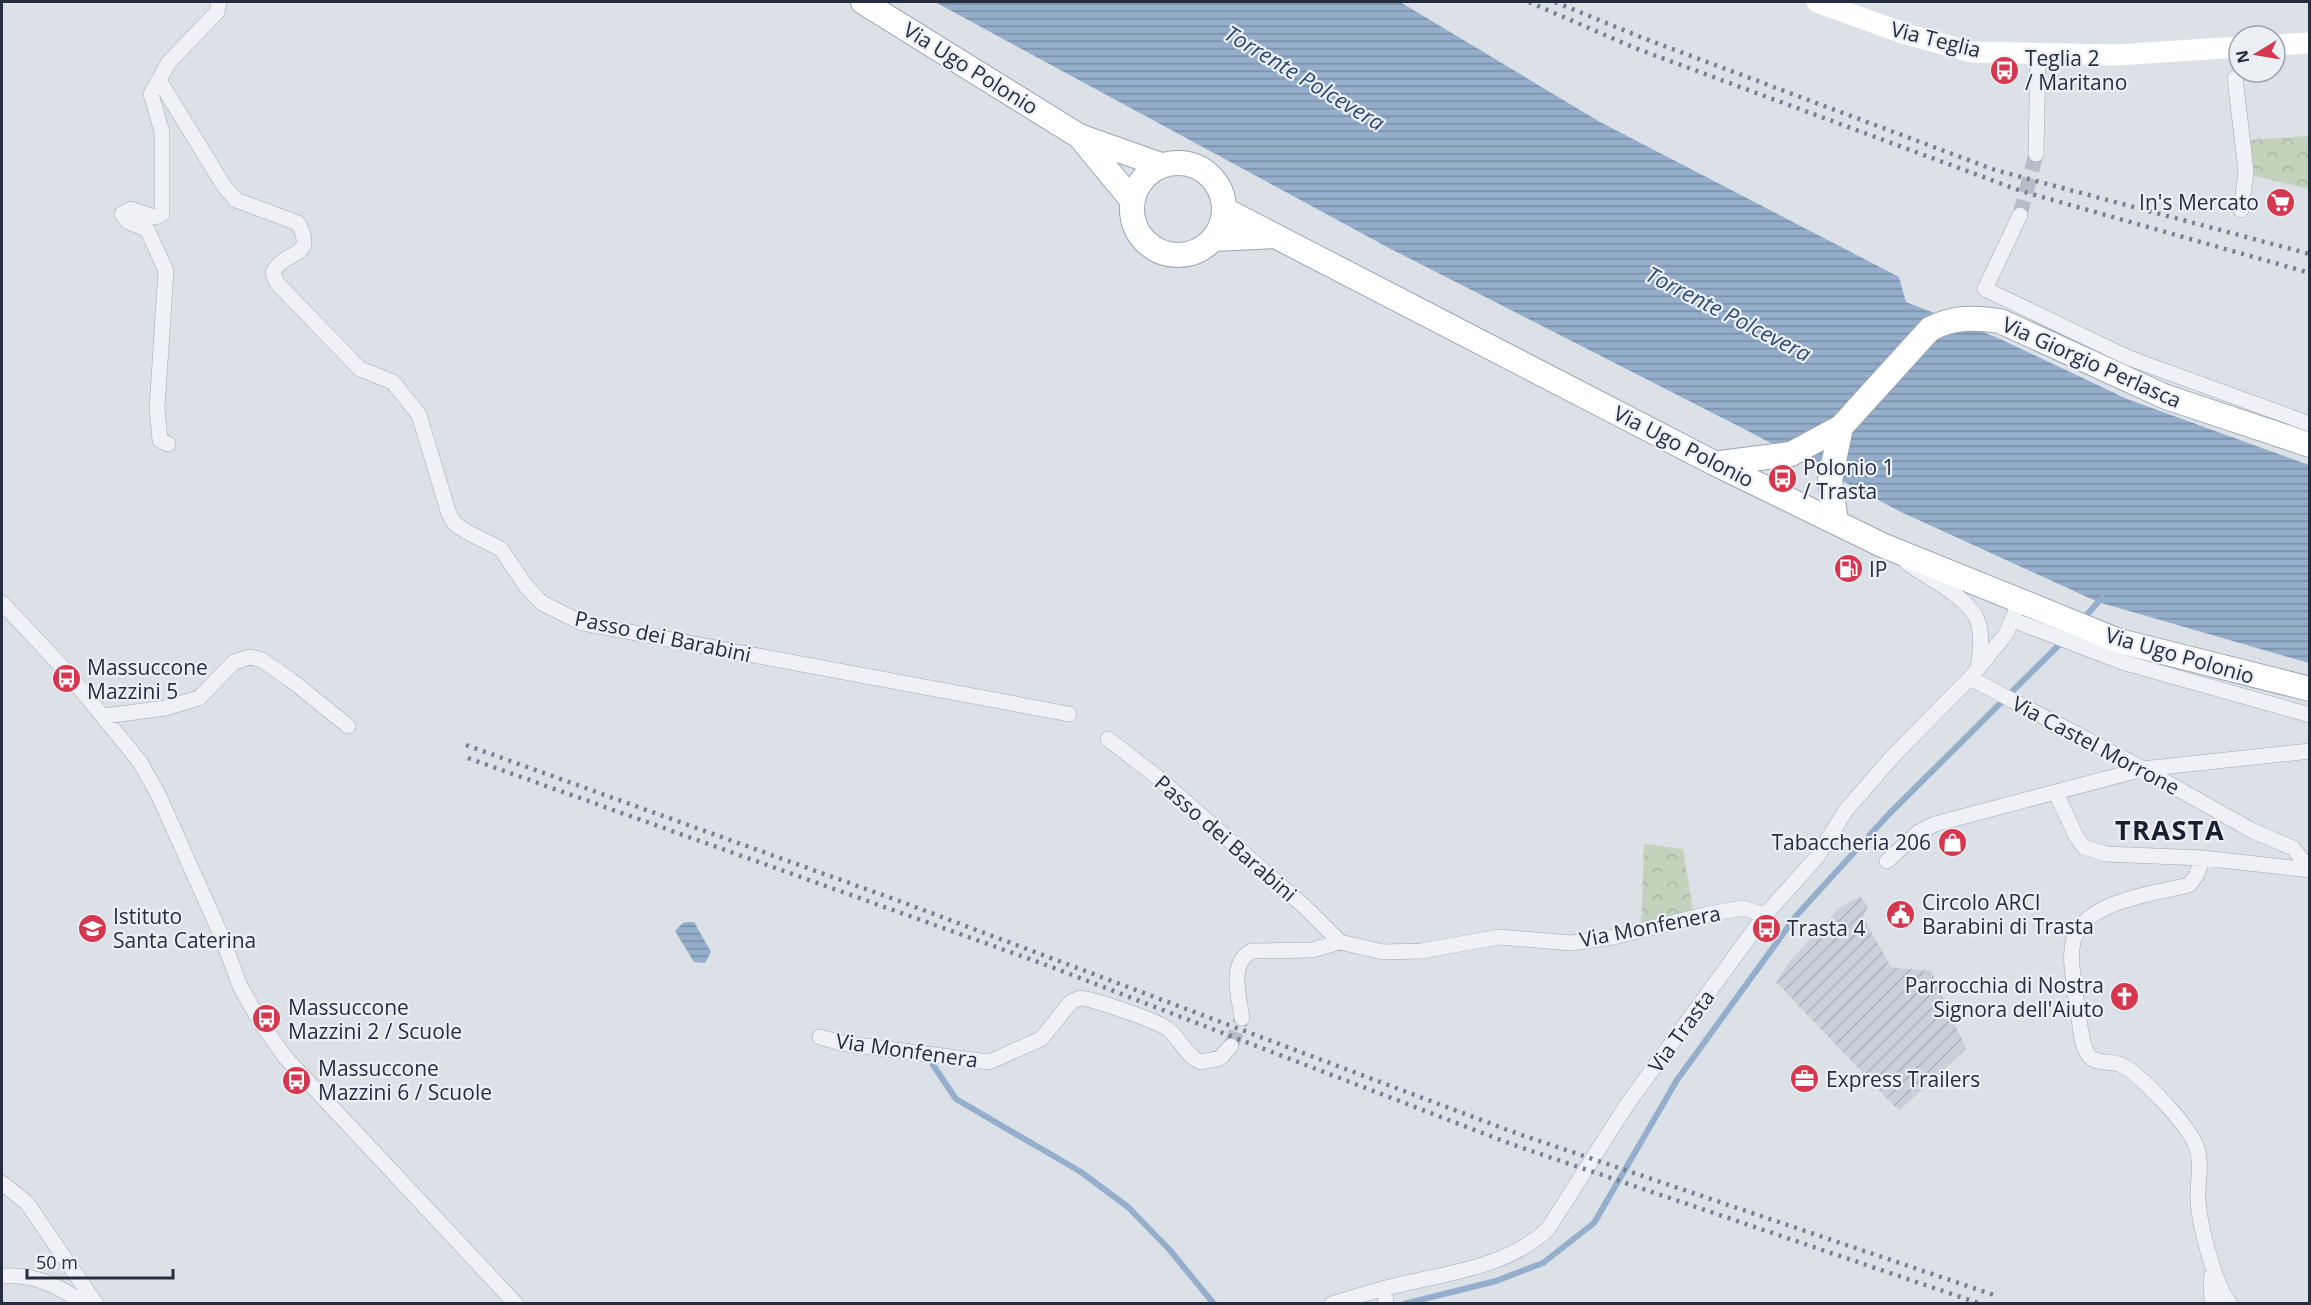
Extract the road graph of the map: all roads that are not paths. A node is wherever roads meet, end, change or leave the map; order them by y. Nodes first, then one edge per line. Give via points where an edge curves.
1 (219, 2) edge
2 (863, 2) edge
3 (1817, 2) edge
4 (2310, 43) edge
5 (2287, 44) edge
6 (2227, 48) edge
7 (2038, 53) junction
8 (159, 80) junction
9 (2236, 84) edge
10 (1079, 136) junction
11 (2036, 154) tunnel mouth
12 (1161, 165) junction
13 (1132, 200) junction
14 (1225, 210) junction
15 (2241, 210) dead end
16 (2020, 215) tunnel mouth
17 (1276, 236) junction
18 (1214, 238) junction
19 (2310, 424) edge
20 (1841, 427) junction
21 (168, 444) dead end
22 (2310, 444) edge
23 (1714, 463) junction
24 (1834, 513) junction
25 (1882, 546) junction
26 (2, 603) edge
27 (2024, 614) junction
28 (2096, 642) junction
29 (1977, 677) junction
30 (2310, 689) edge
31 (1069, 714) dead end
32 (2310, 715) edge
33 (105, 716) junction
34 (348, 726) dead end
35 (1108, 739) dead end
36 (2310, 751) edge
37 (2143, 769) junction
38 (2056, 793) junction
39 (2203, 858) junction
40 (1887, 861) dead end
41 (2310, 870) edge
42 (1765, 915) junction
43 (1340, 942) junction
44 (1242, 1018) tunnel mouth
45 (820, 1037) dead end
46 (1231, 1046) tunnel mouth
47 (2, 1184) edge
48 (2210, 1259) junction
49 (2, 1276) edge
50 (84, 1304) edge
51 (96, 1304) edge
52 (516, 1304) edge
53 (1332, 1304) edge
54 (2212, 1304) edge
55 (2230, 1304) edge

1 - 8 street via 217,12 169,62
2 - 10 main road, Via Ugo Polonio
3 - 7 main road, Via Teglia via 1971,52
4 - 5 main road
6 - 7 main road, Via Teglia via 2116,55
7 - 11 street
8 - 21 street via 151,94 162,132 164,210 155,217 130,209 123,214 128,222 147,229 166,271 157,408 159,440
8 - 31 street, Passo dei Barabini via 236,200 298,223 305,244 300,252 277,265 273,273 277,283 360,369 393,381 419,415 455,524 501,549 526,586 551,609 582,623
9 - 15 street via 2246,171
10 - 12 main road, Via Ugo Polonio
10 - 13 main road, Via Ugo Polonio
12 - 13 main road via 1138,184
12 - 14 main road, Via Ugo Polonio via 1176,162 1205,170 1219,188
13 - 18 main road via 1136,230 1158,251 1188,254 1202,249
14 - 17 main road, Via Ugo Polonio
14 - 18 main road
16 - 19 street via 1985,289 2129,358
17 - 18 main road, Via Ugo Polonio
17 - 23 main road, Via Ugo Polonio
20 - 22 main road, Via Giorgio Perlasca via 1930,329 1947,320 1975,317 2000,321 2166,397
20 - 23 main road, Via Giorgio Perlasca via 1791,454
20 - 24 main road via 1830,480
23 - 24 main road, Via Ugo Polonio
24 - 25 main road, Via Ugo Polonio
25 - 27 main road, Via Ugo Polonio
25 - 29 street via 1958,596 1978,620 1981,641
26 - 33 street
27 - 28 main road, Via Ugo Polonio
27 - 29 street, Via Trasta
28 - 30 main road, Via Ugo Polonio via 2119,641
28 - 32 street via 2239,697
29 - 37 street, Via Castel Morrone
29 - 42 street, Via Trasta via 1894,754 1846,810 1817,857
33 - 34 street via 165,708 199,698 234,662 250,657 262,660 291,680
33 - 52 street via 140,762 159,796 240,986 261,1023 285,1057
35 - 43 street, Passo dei Barabini via 1161,780
36 - 37 street
37 - 38 street
37 - 41 street, Via Castel Morrone via 2251,830 2293,848
38 - 39 street, Via Castel Morrone via 2084,847 2106,854
38 - 40 street via 1935,824 1919,832
39 - 41 street, Via Castel Morrone
39 - 48 street via 2189,885 2103,907 2078,930 2073,974 2089,1056 2122,1065 2133,1074 2165,1103 2196,1144 2200,1159 2198,1202
42 - 43 street, Via Monfenera via 1743,908 1570,943 1499,937 1431,950 1383,952
42 - 53 street, Via Trasta via 1626,1106 1548,1229 1531,1245 1476,1268
43 - 44 street, Via Monfenera via 1312,950 1246,954 1238,972
45 - 46 street, Via Monfenera via 989,1062 1041,1039 1071,1002 1080,998 1159,1024 1201,1062 1220,1058
47 - 51 street via 27,1203
48 - 54 street
48 - 55 street
49 - 50 street via 47,1281

